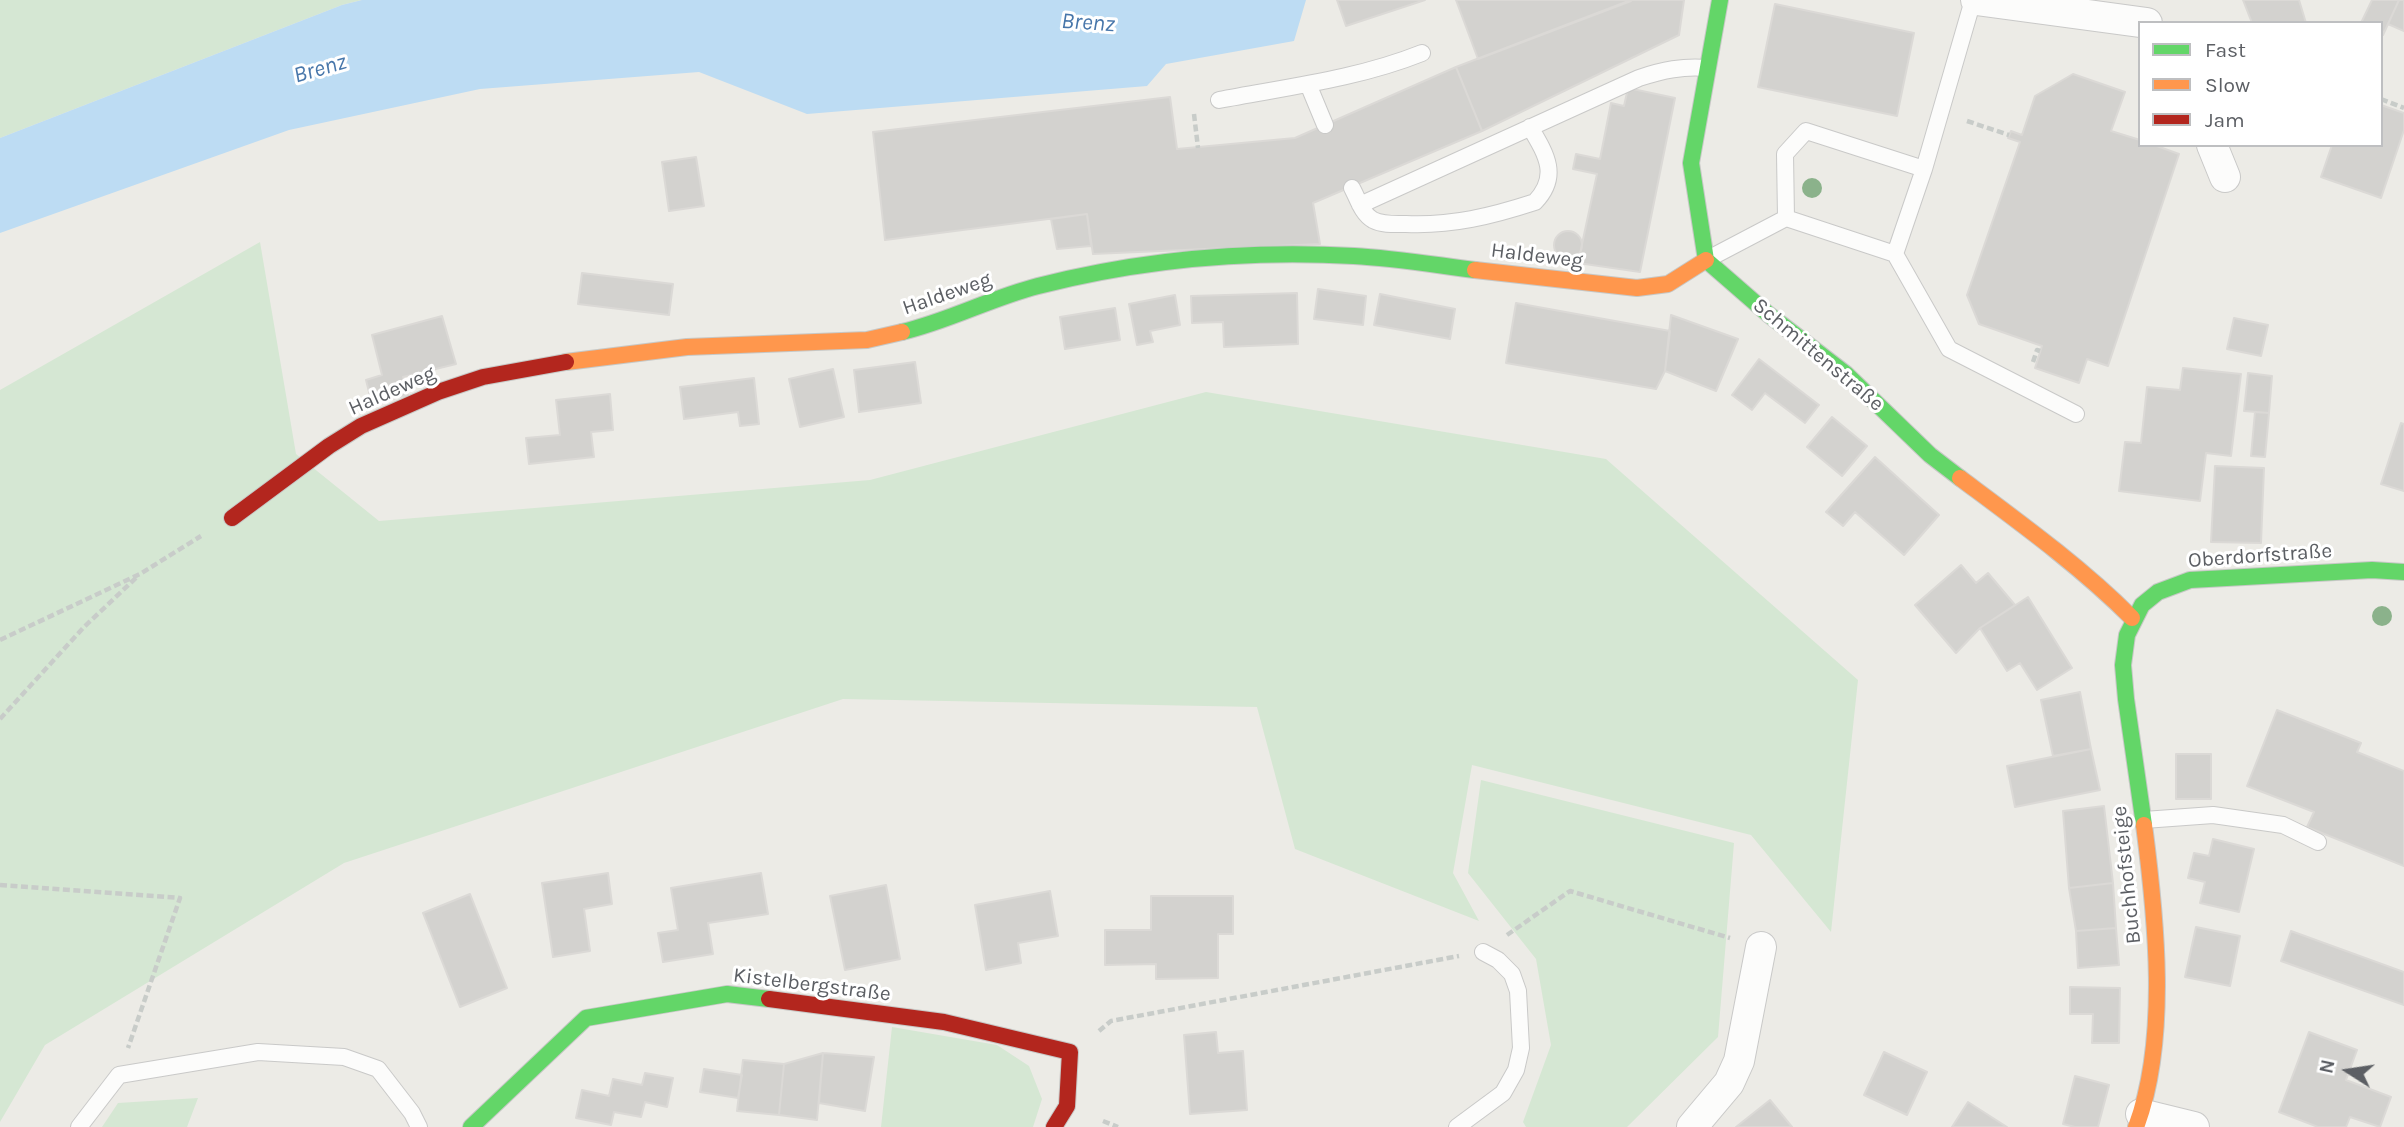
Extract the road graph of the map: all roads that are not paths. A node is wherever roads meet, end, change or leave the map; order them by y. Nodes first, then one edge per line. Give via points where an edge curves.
1 (1720, 0) edge
2 (1974, 0) edge
3 (2138, 22) edge
4 (1422, 53) dead end
5 (1707, 68) junction
6 (1308, 84) junction
7 (1219, 100) dead end
8 (1325, 125) dead end
9 (1530, 127) junction
10 (2213, 147) edge
11 (1924, 169) junction
12 (2225, 177) dead end
13 (1352, 188) dead end
14 (1360, 205) junction
15 (1786, 218) junction
16 (1895, 254) junction
17 (1706, 260) junction
18 (2076, 414) dead end
19 (232, 518) road end
20 (2404, 572) edge
21 (2133, 618) junction
22 (2144, 820) junction
23 (2318, 842) dead end
24 (1761, 947) road end
25 (1483, 952) road end
26 (2138, 1121) edge
27 (79, 1127) edge
28 (419, 1127) edge
29 (471, 1127) edge
30 (1054, 1127) edge
31 (1457, 1127) edge
32 (1692, 1127) edge
33 (2194, 1127) edge

1 - 5 street
2 - 3 street
2 - 11 lane
4 - 6 lane via 1377,69
5 - 9 lane via 1666,69
5 - 17 street via 1691,163
6 - 7 lane
6 - 8 lane
9 - 14 lane
9 - 14 lane via 1546,153 1549,168 1544,193 1535,202 1433,226 1373,220
10 - 12 street
11 - 15 lane via 1806,131 1785,154
11 - 16 lane
13 - 14 lane
15 - 16 lane
15 - 17 lane
16 - 18 lane via 1949,349
17 - 19 street, Haldeweg via 1668,284 1637,288 1385,258 1319,254 1199,259 1039,286 926,326 867,340 687,347 524,368 438,391 361,426
17 - 21 street, Schmittenstraße via 1846,374 1930,455 2054,549
20 - 21 street, Oberdorfstraße via 2190,580 2153,593
21 - 22 street, Buchhofsteige via 2126,638 2125,680
22 - 23 lane via 2213,815 2283,825
22 - 26 street, Buchhofsteige via 2157,982 2152,1055
24 - 32 street via 1739,1060 1729,1083
25 - 31 lane via 1512,974 1518,991 1521,1048 1516,1070 1503,1093
26 - 33 street
27 - 28 lane via 118,1075 258,1052 344,1057 378,1069
29 - 30 street, Kistelbergstraße via 586,1018 727,994 944,1022 1070,1052 1067,1106

